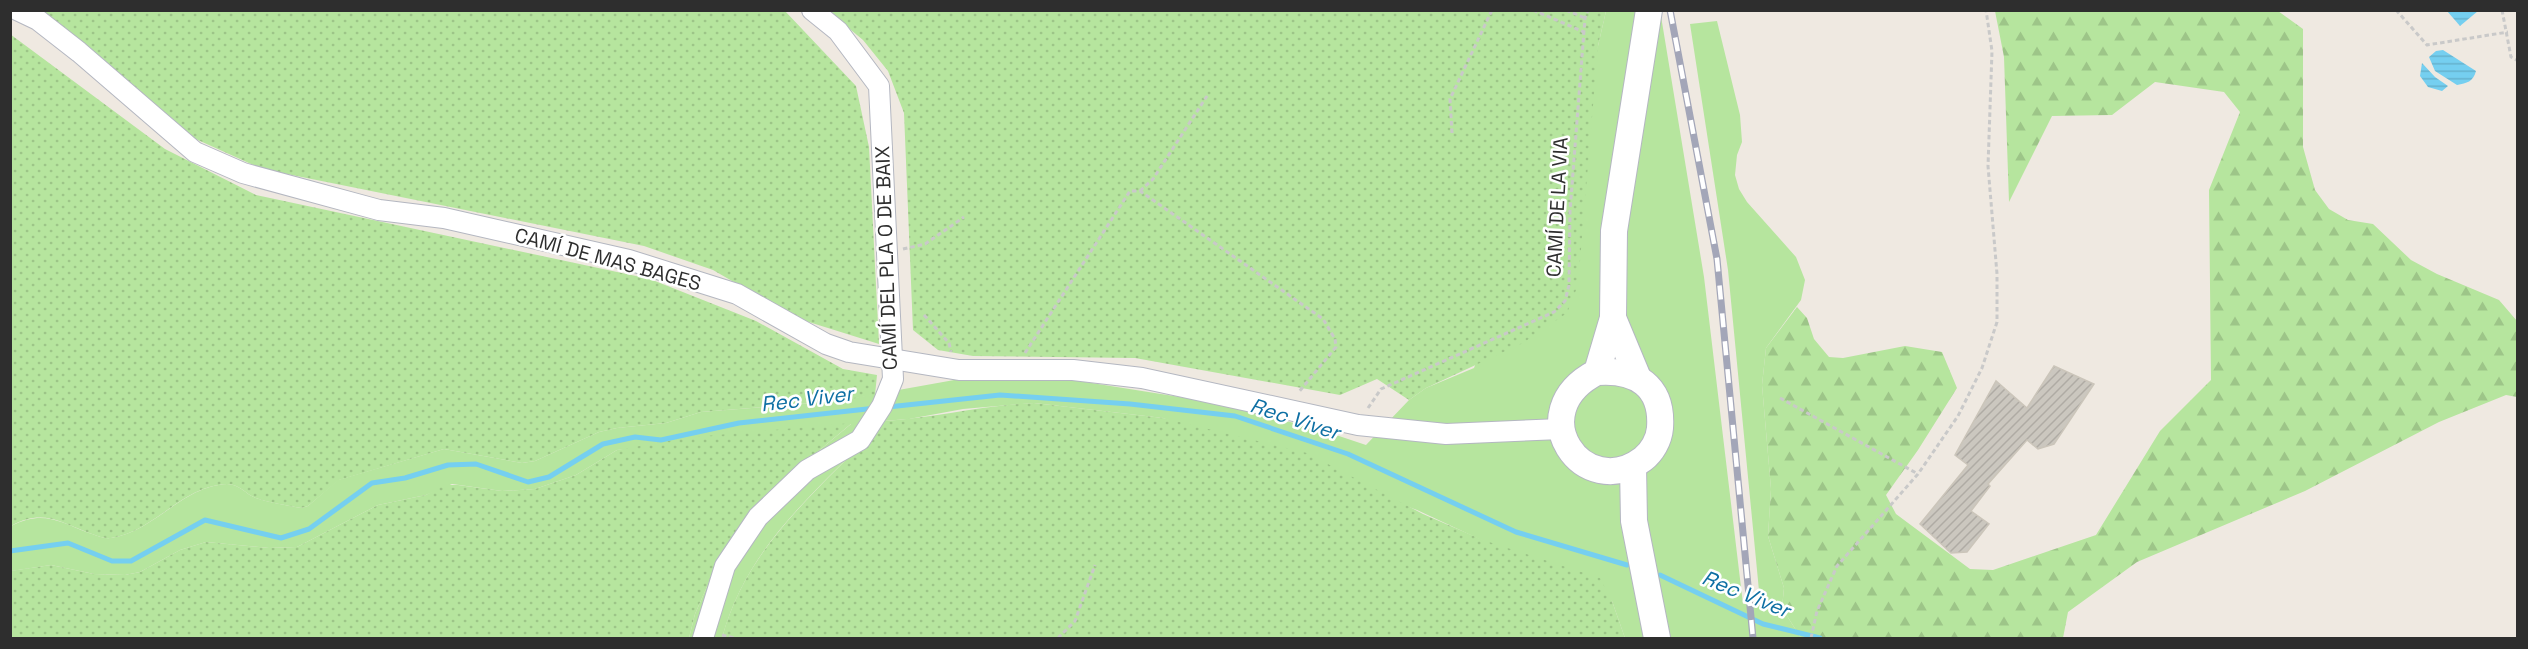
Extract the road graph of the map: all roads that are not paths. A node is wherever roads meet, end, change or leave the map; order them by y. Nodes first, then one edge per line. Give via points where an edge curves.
1 (17, 10) edge
2 (812, 10) edge
3 (1649, 10) edge
4 (1613, 318) junction
5 (892, 370) junction
6 (1597, 372) junction
7 (1638, 378) junction
8 (1561, 429) junction
9 (1633, 466) junction
10 (1600, 470) junction
11 (1634, 521) junction
12 (703, 639) edge
13 (1657, 639) edge

1 - 5 street, CAMÍ DE MAS BAGES via 38,20 79,52 195,152 243,173 379,210 444,218 629,260 737,294 826,344
2 - 5 street, CAMÍ DEL PLA O DE BAIX via 838,32 879,86
3 - 4 street via 1614,231
4 - 6 street
4 - 7 street
5 - 8 street, CAMÍ DE MAS BAGES via 916,364 959,370 1073,370 1142,378 1358,425 1446,434
5 - 12 street, CAMÍ DEL PLA O DE BAIX via 882,406 860,440 807,470 758,517 725,566
6 - 7 street via 1618,370
6 - 8 street via 1568,393
7 - 9 street via 1653,393 1661,413 1660,434 1650,453
8 - 10 street via 1568,447 1582,462
9 - 10 street via 1617,471
9 - 11 street
10 - 11 street
11 - 13 street

